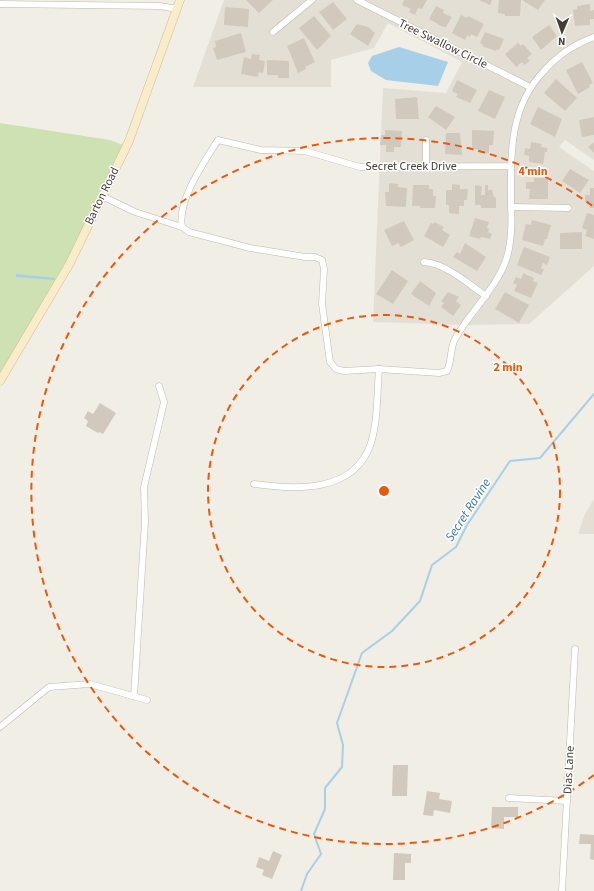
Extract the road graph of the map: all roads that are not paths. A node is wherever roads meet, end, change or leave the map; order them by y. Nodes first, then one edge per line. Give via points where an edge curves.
1 (180, 0) edge
2 (312, 0) edge
3 (357, 0) edge
4 (0, 4) edge
5 (177, 9) junction
6 (273, 32) dead end
7 (594, 38) edge
8 (530, 87) junction
9 (426, 140) dead end
10 (426, 166) junction
11 (511, 166) junction
12 (102, 196) junction
13 (511, 207) junction
14 (568, 208) dead end
15 (182, 228) junction
16 (424, 262) dead end
17 (486, 296) junction
18 (379, 370) junction
19 (0, 381) edge
20 (159, 386) dead end
21 (254, 484) dead end
22 (575, 649) dead end
23 (134, 696) junction
24 (147, 700) dead end
25 (0, 726) edge
26 (509, 798) dead end
27 (567, 801) junction
28 (562, 891) edge

1 - 5 street, Barton Road
2 - 6 street
3 - 8 street, Tree Swallow Circle
4 - 5 street via 160,6
5 - 12 street, Barton Road via 133,131
7 - 8 street via 562,54
8 - 11 street via 516,119
9 - 10 street
10 - 11 street, Secret Creek Drive
10 - 15 street, Secret Creek Drive via 360,167 304,151 261,150 218,140 200,168 182,210
11 - 13 street
12 - 15 street via 135,212
12 - 19 street, Barton Road via 70,263
13 - 14 street
13 - 17 street via 511,234 506,258
15 - 18 street via 250,248 322,260 322,304 330,362 336,369 344,371
16 - 17 street via 438,264
17 - 18 street via 454,340 447,371 439,373
18 - 21 street via 370,443 355,467 344,477 318,486 280,488
20 - 23 street via 164,402 144,487 145,522
22 - 27 street, Dias Lane
23 - 24 street
23 - 25 street via 90,684 49,687
26 - 27 street
27 - 28 street, Dias Lane

